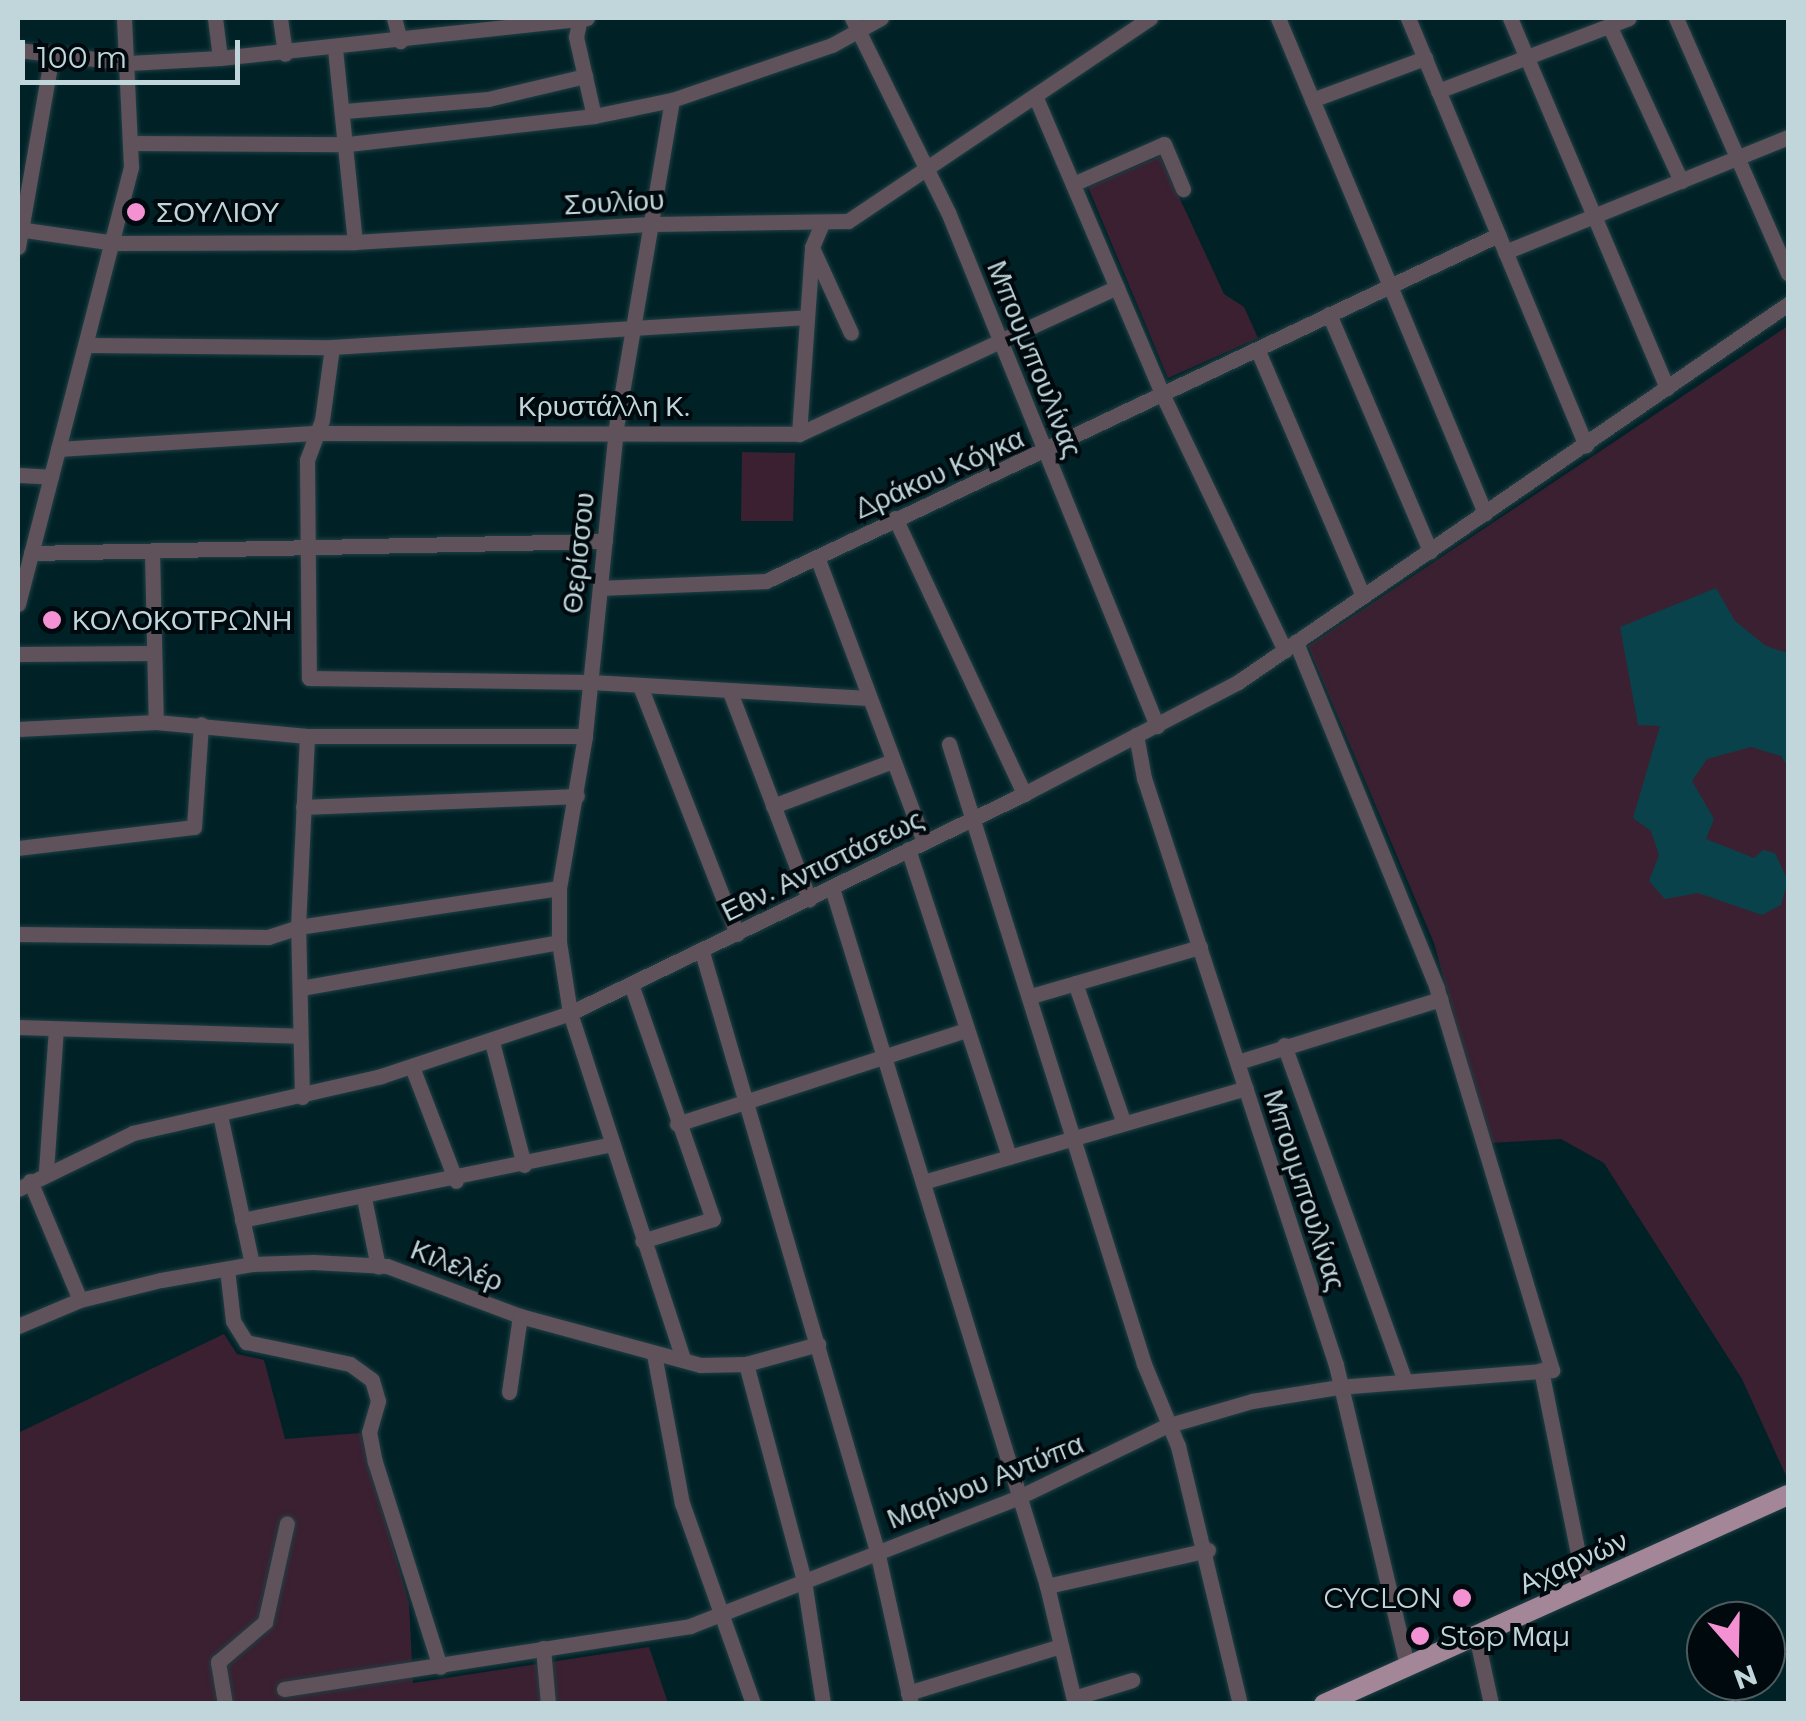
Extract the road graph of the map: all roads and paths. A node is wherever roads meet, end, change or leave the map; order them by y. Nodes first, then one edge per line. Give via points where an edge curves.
1 (124, 18) edge
2 (215, 18) edge
3 (280, 18) edge
4 (394, 18) edge
5 (582, 18) edge
6 (881, 18) edge
7 (1150, 18) edge
8 (1278, 18) edge
9 (1408, 18) edge
10 (1510, 18) edge
11 (1628, 18) edge
12 (1676, 18) edge
13 (854, 24) edge
14 (1609, 25) junction
15 (400, 41) junction
16 (335, 49) junction
17 (18, 50) edge
18 (285, 54) junction
19 (52, 55) junction
20 (1524, 57) junction
21 (220, 58) junction
22 (1425, 58) junction
23 (128, 63) junction
24 (584, 76) junction
25 (1438, 91) junction
26 (1036, 98) junction
27 (672, 100) junction
28 (1312, 100) junction
29 (345, 111) junction
30 (594, 116) junction
31 (1788, 137) edge
32 (132, 144) junction
33 (348, 144) junction
34 (1737, 158) junction
35 (927, 173) junction
36 (1681, 180) junction
37 (1073, 184) junction
38 (1182, 189) dead end
39 (1592, 216) junction
40 (653, 224) junction
41 (821, 226) junction
42 (19, 230) edge
43 (1498, 235) junction
44 (356, 242) junction
45 (114, 243) junction
46 (812, 246) junction
47 (18, 248) edge
48 (1505, 252) junction
49 (1788, 272) edge
50 (1391, 284) junction
51 (1117, 287) junction
52 (1788, 304) edge
53 (1329, 314) junction
54 (807, 317) junction
55 (631, 332) junction
56 (851, 334) dead end
57 (1000, 344) junction
58 (88, 345) junction
59 (332, 347) junction
60 (1258, 351) junction
61 (1667, 388) junction
62 (1164, 398) junction
63 (616, 430) junction
64 (314, 433) junction
65 (799, 434) junction
66 (1586, 445) junction
67 (58, 449) junction
68 (1047, 452) junction
69 (18, 475) edge
70 (51, 477) junction
71 (1485, 513) junction
72 (896, 518) junction
73 (605, 541) junction
74 (307, 548) junction
75 (1430, 551) junction
76 (152, 552) junction
77 (31, 553) junction
78 (818, 556) junction
79 (600, 588) junction
80 (1362, 596) junction
81 (18, 604) edge
82 (1290, 646) junction
83 (152, 653) junction
84 (18, 654) edge
85 (590, 682) junction
86 (640, 686) junction
87 (730, 692) junction
88 (869, 698) junction
89 (156, 722) junction
90 (201, 724) junction
91 (1157, 726) junction
92 (18, 729) edge
93 (1136, 735) junction
94 (307, 736) junction
95 (585, 736) junction
96 (950, 744) dead end
97 (893, 761) junction
98 (1024, 794) junction
99 (577, 796) junction
100 (773, 806) junction
101 (303, 807) junction
102 (974, 818) junction
103 (924, 842) junction
104 (18, 848) edge
105 (908, 849) junction
106 (559, 888) junction
107 (832, 888) junction
108 (809, 899) junction
109 (298, 927) junction
110 (18, 934) edge
111 (737, 934) junction
112 (559, 942) junction
113 (1200, 947) junction
114 (702, 952) junction
115 (1075, 984) junction
116 (632, 987) junction
117 (301, 988) junction
118 (1031, 996) junction
119 (1440, 999) junction
120 (570, 1014) junction
121 (18, 1027) edge
122 (56, 1028) junction
123 (966, 1030) junction
124 (298, 1036) junction
125 (492, 1042) junction
126 (1284, 1045) junction
127 (883, 1055) junction
128 (1238, 1062) junction
129 (412, 1067) junction
130 (1246, 1088) junction
131 (302, 1097) junction
132 (746, 1100) junction
133 (220, 1115) junction
134 (1123, 1121) junction
135 (677, 1124) junction
136 (1075, 1138) junction
137 (612, 1144) junction
138 (1009, 1157) junction
139 (524, 1165) junction
140 (46, 1170) junction
141 (456, 1181) junction
142 (923, 1182) junction
143 (24, 1185) edge
144 (364, 1198) junction
145 (242, 1220) junction
146 (642, 1241) junction
147 (252, 1264) junction
148 (378, 1267) junction
149 (227, 1269) junction
150 (80, 1300) junction
151 (520, 1316) junction
152 (18, 1326) edge
153 (818, 1344) junction
154 (654, 1354) junction
155 (683, 1359) junction
156 (746, 1364) junction
157 (1546, 1370) junction
158 (1405, 1381) junction
159 (1338, 1387) junction
160 (508, 1392) dead end
161 (1166, 1426) junction
162 (1788, 1495) edge
163 (1019, 1496) junction
164 (287, 1523) dead end
165 (1208, 1550) junction
166 (876, 1551) junction
167 (804, 1581) junction
168 (1047, 1586) junction
169 (1585, 1588) junction
170 (718, 1613) junction
171 (1476, 1635) junction
172 (1061, 1646) junction
173 (543, 1648) junction
174 (1407, 1666) junction
175 (440, 1667) junction
176 (1132, 1680) dead end
177 (284, 1689) dead end
178 (910, 1698) edge
179 (1074, 1701) edge
180 (225, 1704) edge
181 (548, 1704) edge
182 (753, 1704) edge
183 (822, 1704) edge
184 (1240, 1704) edge
185 (1324, 1704) edge
186 (1491, 1704) edge

1 - 23 street
2 - 21 street
3 - 18 street
4 - 15 street
5 - 15 street
5 - 24 street
6 - 13 street
7 - 26 street, Σουλίου
8 - 28 street
9 - 22 street
10 - 20 street
11 - 14 street
12 - 34 street
13 - 27 street via 832,45
13 - 35 street, Μπουμπουλίνας
14 - 20 street
14 - 36 street
15 - 16 street
16 - 18 street
16 - 29 street
17 - 19 street
18 - 21 street
19 - 23 street
19 - 42 street
20 - 25 street
20 - 39 street
21 - 23 street
22 - 25 street
22 - 28 street
23 - 32 street
24 - 29 street via 488,99
24 - 30 street
25 - 43 street
26 - 35 street, Σουλίου
26 - 37 street
27 - 30 street
27 - 40 street, Θερίσσου
28 - 50 street
29 - 33 street
30 - 33 street
31 - 34 street
32 - 33 street
32 - 45 street
33 - 44 street
34 - 36 street
34 - 49 street
35 - 41 street, Σουλίου via 874,208
35 - 57 street, Μπουμπουλίνας
36 - 39 street
37 - 38 street via 1164,144
37 - 51 street
39 - 48 street
39 - 61 street
40 - 41 street, Σουλίου via 786,219
40 - 44 street, Σουλίου
40 - 55 street, Θερίσσου
41 - 46 street
42 - 45 street, Σουλίου
42 - 47 street
43 - 48 street
43 - 50 street, Δράκου Κόγκα
44 - 45 street, Σουλίου
45 - 58 street
46 - 54 street
46 - 56 street
48 - 66 street
50 - 53 street, Δράκου Κόγκα
50 - 71 street
51 - 57 street, Κρυστάλλη Κ.
51 - 62 street
52 - 61 street, Εθν. Αντιστάσεως
53 - 60 street, Δράκου Κόγκα
53 - 75 street
54 - 55 street
54 - 65 street
55 - 59 street
55 - 63 street, Θερίσσου
57 - 65 street, Κρυστάλλη Κ.
57 - 68 street, Μπουμπουλίνας
58 - 59 street
58 - 67 street
59 - 64 street via 322,420
60 - 62 street, Δράκου Κόγκα
60 - 80 street
61 - 66 street, Εθν. Αντιστάσεως
62 - 68 street, Δράκου Κόγκα
62 - 82 street
63 - 64 street, Κρυστάλλη Κ.
63 - 65 street, Κρυστάλλη Κ.
63 - 73 street, Θερίσσου
64 - 67 street, Κρυστάλλη Κ.
64 - 74 street
66 - 71 street, Εθν. Αντιστάσεως
67 - 70 street
68 - 72 street, Δράκου Κόγκα
68 - 91 street, Μπουμπουλίνας
69 - 70 street
70 - 77 street
71 - 75 street, Εθν. Αντιστάσεως
72 - 78 street, Δράκου Κόγκα
72 - 98 street
73 - 74 street
73 - 79 street, Θερίσσου
74 - 76 street
74 - 85 street via 309,678
75 - 80 street, Εθν. Αντιστάσεως
76 - 77 street
76 - 83 street
77 - 81 street
78 - 79 street, Δράκου Κόγκα via 751,584
78 - 88 street
79 - 85 street, Θερίσσου
80 - 82 street, Εθν. Αντιστάσεως
82 - 91 street, Εθν. Αντιστάσεως
82 - 119 street
83 - 84 street
83 - 89 street
85 - 86 street
85 - 95 street, Θερίσσου
86 - 87 street
86 - 111 street
87 - 88 street
87 - 100 street
88 - 97 street
89 - 90 street
89 - 92 street
90 - 94 street
90 - 104 street via 194,827
91 - 93 street, Εθν. Αντιστάσεως
93 - 98 street, Εθν. Αντιστάσεως
93 - 113 street, Μπουμπουλίνας
94 - 95 street
94 - 101 street
95 - 99 street, Θερίσσου
96 - 102 street
97 - 100 street
97 - 103 street
98 - 102 street, Εθν. Αντιστάσεως
99 - 101 street
99 - 106 street, Θερίσσου
100 - 108 street
101 - 109 street
102 - 103 street, Εθν. Αντιστάσεως
102 - 118 street
103 - 105 street, Εθν. Αντιστάσεως
105 - 107 street, Εθν. Αντιστάσεως
105 - 123 street
106 - 109 street
106 - 112 street, Θερίσσου
107 - 108 street, Εθν. Αντιστάσεως
107 - 127 street
108 - 111 street, Εθν. Αντιστάσεως
109 - 110 street via 268,937
109 - 117 street
111 - 114 street, Εθν. Αντιστάσεως
112 - 117 street
112 - 120 street, Θερίσσου
113 - 115 street
113 - 128 street, Μπουμπουλίνας
114 - 116 street, Εθν. Αντιστάσεως
114 - 132 street
115 - 118 street
115 - 134 street
116 - 120 street, Εθν. Αντιστάσεως
116 - 135 street
117 - 124 street
118 - 136 street
119 - 126 street
119 - 157 street
120 - 125 street, Εθν. Αντιστάσεως
120 - 137 street, Θερίσσου
121 - 122 street
122 - 124 street
122 - 140 street
123 - 127 street
123 - 138 street
124 - 131 street
125 - 129 street, Εθν. Αντιστάσεως
125 - 139 street
126 - 128 street
126 - 158 street
127 - 132 street
127 - 142 street
128 - 130 street, Μπουμπουλίνας
129 - 131 street, Εθν. Αντιστάσεως
129 - 141 street
130 - 134 street
130 - 159 street, Μπουμπουλίνας
131 - 133 street, Εθν. Αντιστάσεως
132 - 135 street
132 - 153 street
133 - 140 street, Εθν. Αντιστάσεως via 133,1132
133 - 145 street
134 - 136 street
135 - 146 street via 713,1219
136 - 138 street
136 - 161 street
137 - 139 street
137 - 146 street, Θερίσσου
138 - 142 street
139 - 141 street
140 - 143 street, Εθν. Αντιστάσεως
141 - 144 street
142 - 163 street
143 - 150 street
144 - 145 street
144 - 148 street
145 - 147 street
146 - 155 street, Θερίσσου
147 - 148 street, Κιλελέρ
147 - 149 street, Κιλελέρ
148 - 151 street, Κιλελέρ
149 - 150 street, Κιλελέρ
149 - 175 street via 232,1321 246,1342 350,1364 372,1380 378,1401 370,1432 374,1462
150 - 152 street, Κιλελέρ
151 - 154 street, Κιλελέρ
151 - 160 street
153 - 156 street, Κιλελέρ
153 - 166 street
154 - 155 street, Κιλελέρ
154 - 170 street via 672,1466
155 - 156 street, Κιλελέρ
156 - 167 street
157 - 158 street, Μαρίνου Αντύπα
157 - 169 street
158 - 159 street, Μαρίνου Αντύπα
159 - 161 street, Μαρίνου Αντύπα
159 - 174 street, Μπουμπουλίνας
161 - 163 street, Μαρίνου Αντύπα
161 - 165 street
162 - 169 main road, Αχαρνών
163 - 166 street, Μαρίνου Αντύπα
163 - 168 street
164 - 180 street via 266,1622 218,1662
165 - 168 street
165 - 184 street
166 - 167 street, Μαρίνου Αντύπα
166 - 178 street
167 - 170 street, Μαρίνου Αντύπα
167 - 183 street
168 - 172 street
169 - 171 main road, Αχαρνών
170 - 173 street, Μαρίνου Αντύπα via 674,1630
170 - 182 street
171 - 174 main road, Αχαρνών
171 - 186 street
172 - 178 street
172 - 179 street
173 - 175 street, Μαρίνου Αντύπα
173 - 181 street
174 - 185 main road, Αχαρνών
175 - 177 street, Μαρίνου Αντύπα
176 - 179 street

